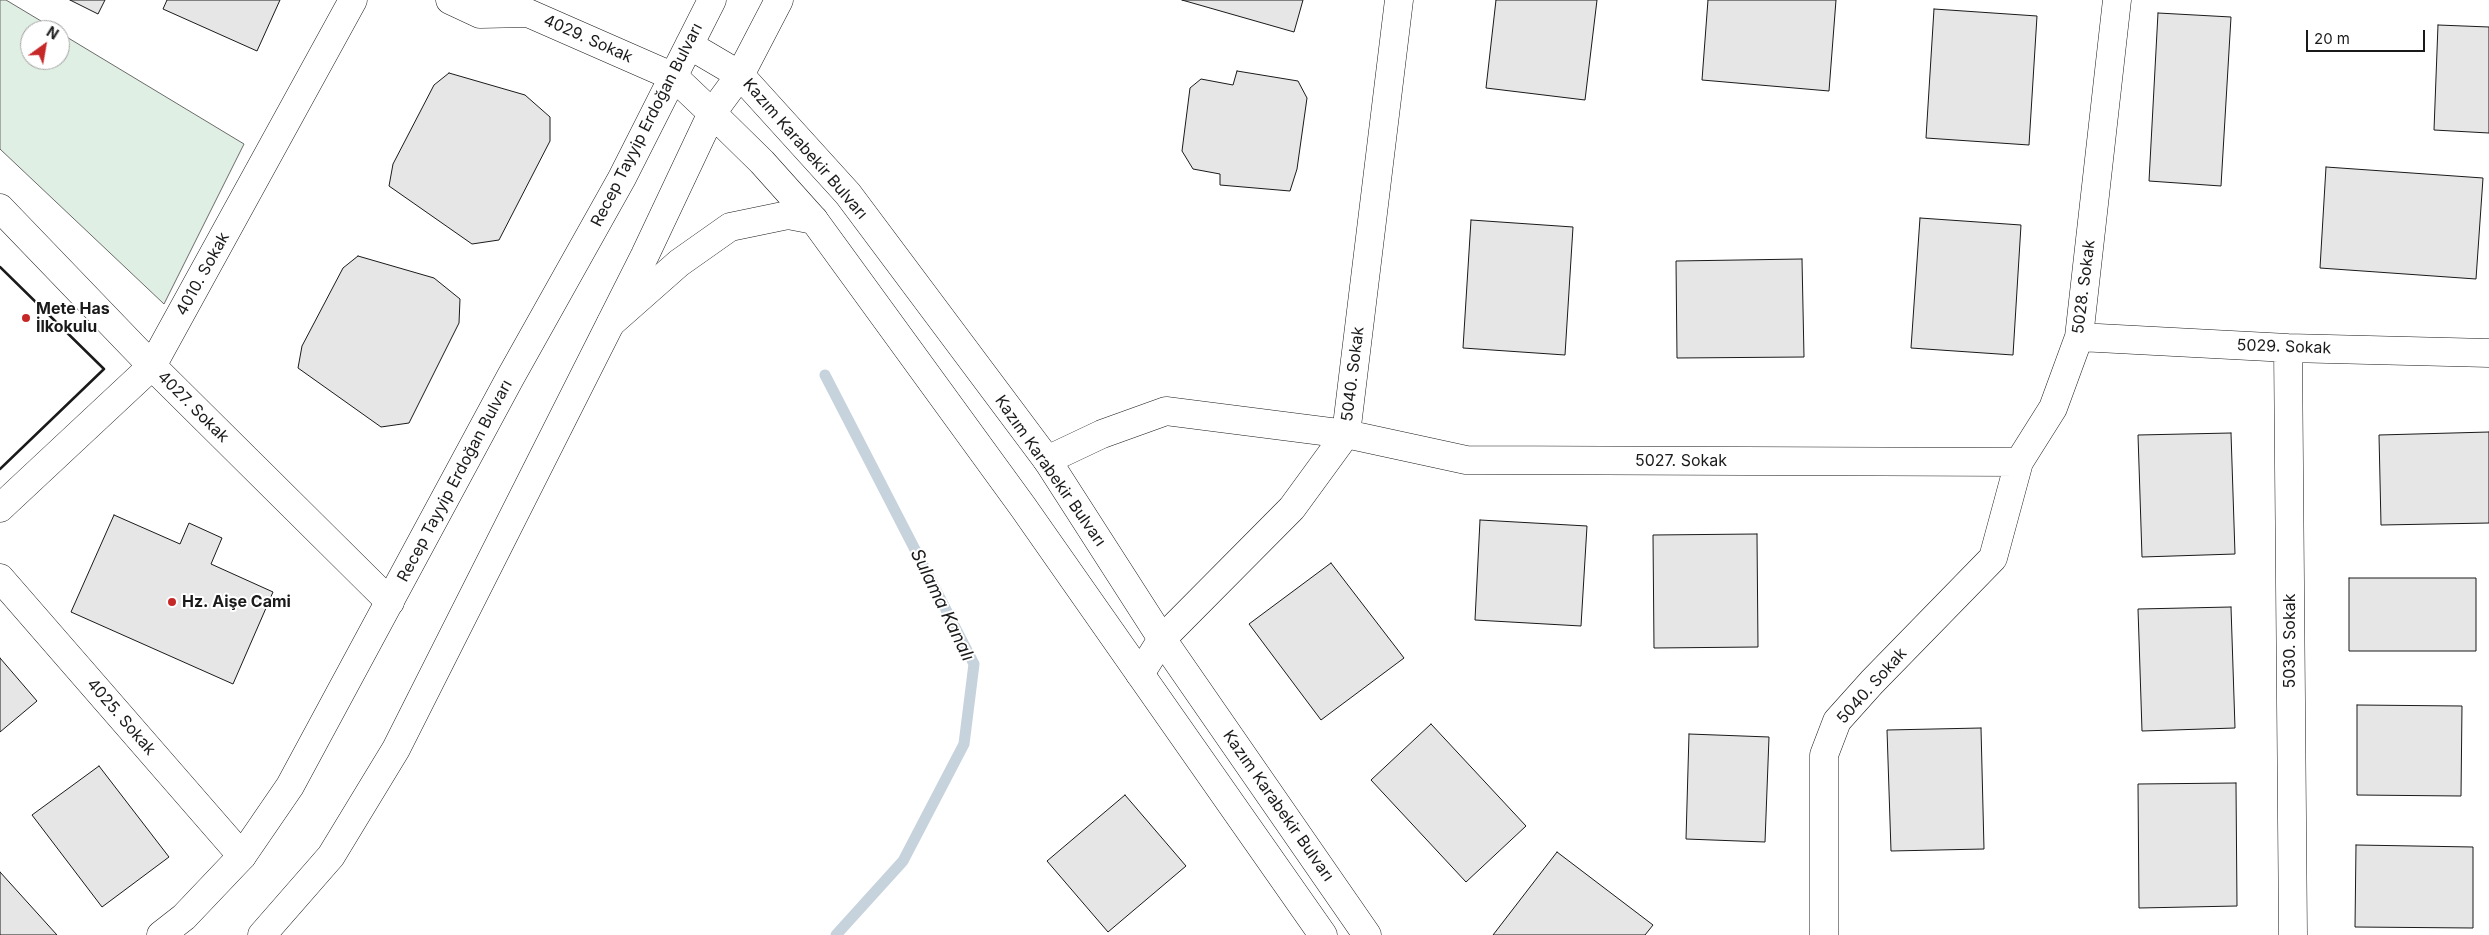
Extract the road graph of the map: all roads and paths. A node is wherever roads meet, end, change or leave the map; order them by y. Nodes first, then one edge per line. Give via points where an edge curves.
1 (353, 0) edge
2 (450, 0) edge
3 (712, 0) edge
4 (779, 0) edge
5 (1398, 0) edge
6 (2117, 0) edge
7 (529, 7) edge
8 (689, 45) junction
9 (740, 75) junction
10 (674, 77) junction
11 (712, 113) junction
12 (0, 208) edge
13 (814, 220) junction
14 (610, 324) junction
15 (2079, 337) junction
16 (2288, 348) junction
17 (2489, 353) edge
18 (152, 366) junction
19 (1346, 434) junction
20 (1047, 460) junction
21 (2019, 462) junction
22 (0, 508) edge
23 (1993, 558) joint
24 (0, 578) edge
25 (390, 602) junction
26 (1162, 639) junction
27 (1140, 674) junction
28 (242, 856) junction
29 (161, 935) edge
30 (262, 935) edge
31 (1323, 935) edge
32 (1367, 935) edge
33 (1824, 935) edge
34 (2293, 935) edge

1 - 18 street, 4010. Sokak
2 - 7 street, 4029. Sokak via 480,14
3 - 8 street, Recep Tayyip Erdoğan Bulvarı
4 - 9 street
5 - 19 street, 5040. Sokak
6 - 15 street, 5028. Sokak
7 - 10 street, 4029. Sokak
8 - 9 street, Kazım Karabekir Bulvarı
8 - 10 street, Recep Tayyip Erdoğan Bulvarı
9 - 11 street
9 - 20 street, Kazım Karabekir Bulvarı via 848,194
10 - 11 street, 4029. Sokak
10 - 25 street, Recep Tayyip Erdoğan Bulvarı
11 - 13 street
11 - 14 street
12 - 18 street, 4027. Sokak
13 - 14 street via 788,215 730,227 679,263
13 - 27 street
14 - 30 street via 396,749 331,856
15 - 16 street, 5029. Sokak
15 - 21 street, 5028. Sokak via 2053,408
16 - 17 street, 5029. Sokak
16 - 34 street, 5030. Sokak
18 - 22 street, 4010. Sokak
18 - 25 street, 4027. Sokak
19 - 20 street, 5027. Sokak via 1166,411 1102,434
19 - 21 street, 5027. Sokak via 1466,460
19 - 26 street, 5040. Sokak via 1292,508
20 - 26 street, Kazım Karabekir Bulvarı
21 - 23 street, 5028. Sokak
23 - 33 street, 5040. Sokak via 1838,721 1824,755
24 - 28 street, 4025. Sokak
25 - 28 street, Recep Tayyip Erdoğan Bulvarı via 290,786
26 - 27 street, 5040. Sokak
26 - 32 street, Kazım Karabekir Bulvarı
27 - 31 street
28 - 29 street, Recep Tayyip Erdoğan Bulvarı via 184,917

